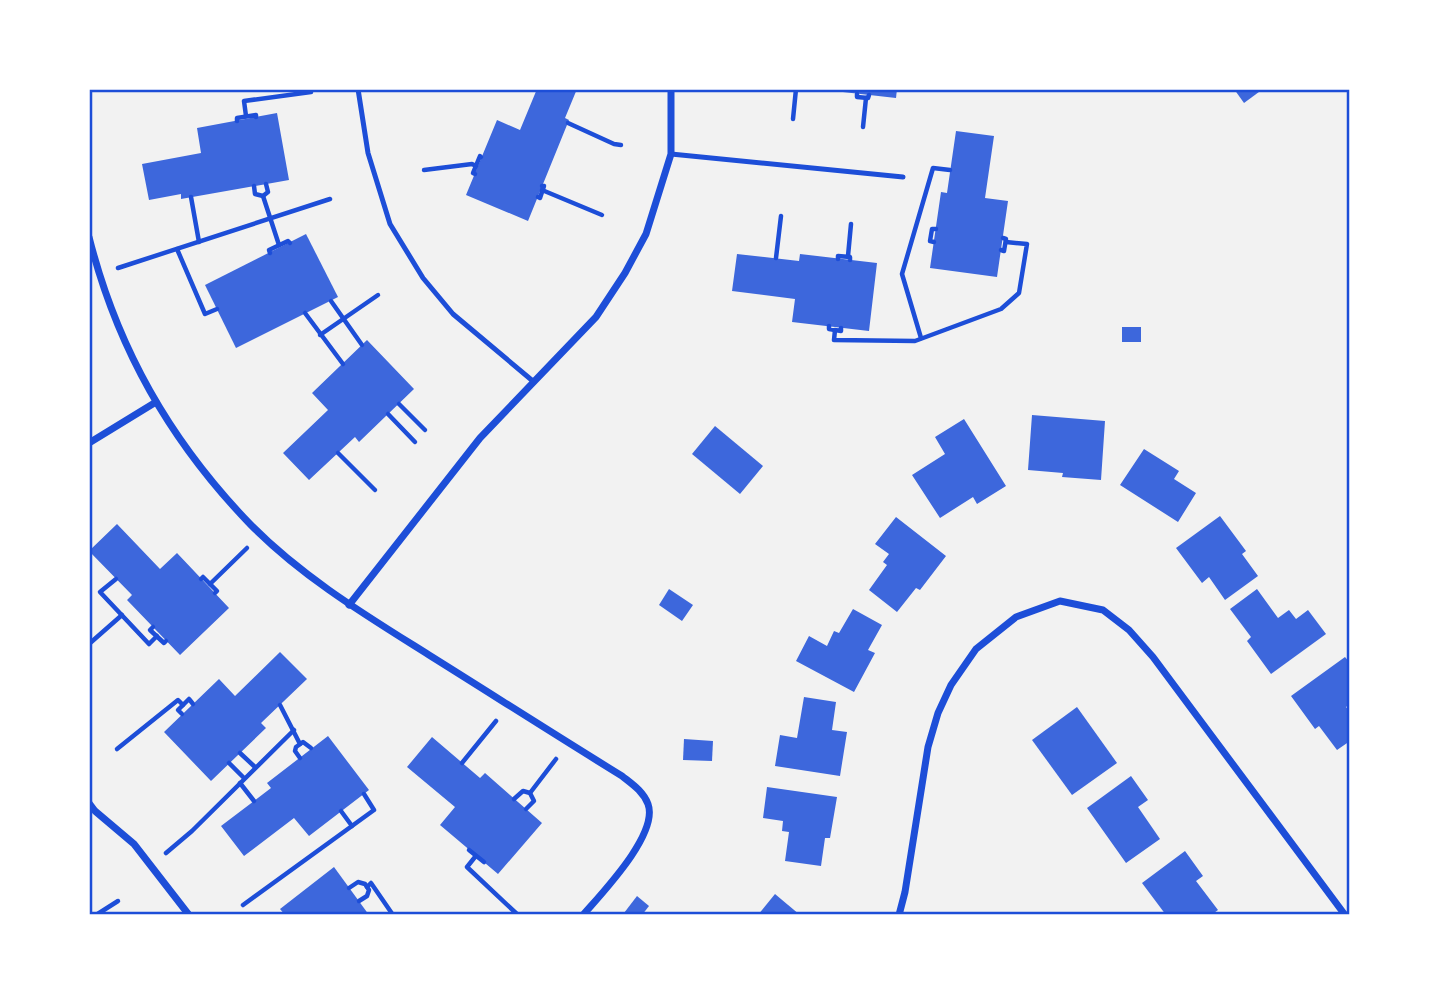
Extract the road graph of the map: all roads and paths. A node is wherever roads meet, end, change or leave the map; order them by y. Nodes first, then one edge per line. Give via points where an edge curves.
1 (358, 89) edge
2 (671, 89) edge
3 (796, 89) edge
4 (311, 92) dead end
5 (858, 94) dead end
6 (246, 116) junction
7 (256, 117) dead end
8 (793, 119) dead end
9 (237, 121) dead end
10 (568, 123) dead end
11 (863, 127) dead end
12 (621, 145) dead end
13 (671, 154) junction
14 (481, 157) dead end
15 (476, 166) junction
16 (425, 170) dead end
17 (950, 170) dead end
18 (475, 174) dead end
19 (903, 177) dead end
20 (266, 184) dead end
21 (254, 186) dead end
22 (263, 196) junction
23 (191, 197) dead end
24 (538, 197) dead end
25 (330, 199) dead end
26 (602, 215) dead end
27 (781, 216) dead end
28 (270, 218) junction
29 (852, 224) dead end
30 (936, 229) dead end
31 (89, 237) edge
32 (199, 242) junction
33 (934, 242) dead end
34 (290, 243) dead end
35 (279, 246) junction
36 (177, 249) junction
37 (1001, 250) dead end
38 (270, 253) dead end
39 (776, 258) dead end
40 (838, 259) dead end
41 (117, 269) dead end
42 (378, 295) dead end
43 (331, 300) dead end
44 (217, 309) dead end
45 (305, 313) dead end
46 (343, 319) junction
47 (841, 328) dead end
48 (320, 335) junction
49 (921, 338) junction
50 (362, 345) dead end
51 (342, 364) dead end
52 (534, 382) junction
53 (156, 402) junction
54 (399, 404) dead end
55 (388, 414) dead end
56 (425, 430) dead end
57 (415, 442) dead end
58 (89, 443) edge
59 (338, 453) dead end
60 (376, 490) dead end
61 (248, 547) dead end
62 (116, 579) dead end
63 (201, 579) dead end
64 (210, 584) junction
65 (215, 593) dead end
66 (349, 605) junction
67 (122, 615) junction
68 (153, 627) dead end
69 (157, 636) junction
70 (166, 641) dead end
71 (89, 644) edge
72 (193, 704) dead end
73 (183, 705) junction
74 (280, 705) dead end
75 (182, 715) dead end
76 (496, 721) dead end
77 (294, 730) junction
78 (300, 744) junction
79 (312, 748) dead end
80 (117, 749) dead end
81 (240, 752) dead end
82 (300, 758) dead end
83 (556, 759) dead end
84 (229, 763) dead end
85 (462, 763) dead end
86 (255, 767) junction
87 (242, 780) junction
88 (530, 793) junction
89 (364, 794) dead end
90 (514, 799) dead end
91 (254, 801) dead end
92 (89, 803) edge
93 (526, 809) dead end
94 (341, 811) dead end
95 (352, 826) junction
96 (469, 850) dead end
97 (165, 854) dead end
98 (475, 857) junction
99 (484, 862) dead end
100 (367, 887) junction
101 (349, 888) dead end
102 (118, 901) dead end
103 (359, 901) dead end
104 (243, 905) dead end
105 (96, 915) edge
106 (189, 915) edge
107 (393, 915) edge
108 (518, 915) edge
109 (583, 915) edge
110 (899, 915) edge
111 (1345, 915) edge

1 - 52 lane via 368,153 390,224 423,278 453,314
2 - 13 street
3 - 8 path
4 - 6 path via 244,101
5 - 11 path via 868,96
6 - 7 path
6 - 9 path
10 - 12 path
13 - 19 lane
13 - 52 street via 646,234 625,273 596,317
14 - 15 path
15 - 16 path
15 - 18 path
17 - 49 path via 933,168 902,274
20 - 22 path via 268,192
21 - 22 path via 255,194
22 - 28 path
23 - 32 path
24 - 26 path via 542,188
25 - 28 path
27 - 39 path
28 - 32 path
28 - 35 path
29 - 40 path via 849,258
30 - 33 path via 932,229 930,241
31 - 53 street via 124,344
32 - 36 path
34 - 35 path
35 - 38 path
36 - 41 path
36 - 44 path via 205,314
37 - 49 path via 1004,240 1027,244 1019,293 1001,309
42 - 46 path
43 - 46 path
45 - 48 path
46 - 48 path
46 - 50 path
47 - 49 path via 832,328 834,340
48 - 51 path
52 - 66 street via 480,438
53 - 58 street
53 - 66 street via 250,524
54 - 56 path
55 - 57 path
59 - 60 path
61 - 64 path
62 - 67 path via 100,593
63 - 64 path
64 - 65 path
66 - 109 street via 639,790 649,805 639,844
67 - 69 path via 149,644
67 - 71 path
68 - 69 path via 150,629
69 - 70 path
72 - 73 path via 189,699
73 - 75 path via 178,710
73 - 80 path via 178,700
74 - 77 path
76 - 85 path
77 - 78 path
77 - 86 path
78 - 79 path
78 - 82 path via 295,751
81 - 86 path
83 - 88 path
84 - 87 path
86 - 87 path
87 - 91 path
87 - 97 path
88 - 90 path via 523,791
88 - 93 path via 534,801
89 - 95 path via 374,810
92 - 106 street via 134,844
94 - 95 path
95 - 104 path
96 - 98 path
98 - 99 path
98 - 108 path via 467,867
100 - 101 path via 358,882
100 - 103 path via 367,895
100 - 107 path via 371,883
102 - 105 path
110 - 111 street via 928,747 951,685 976,649 1016,617 1060,601 1104,610 1129,630

